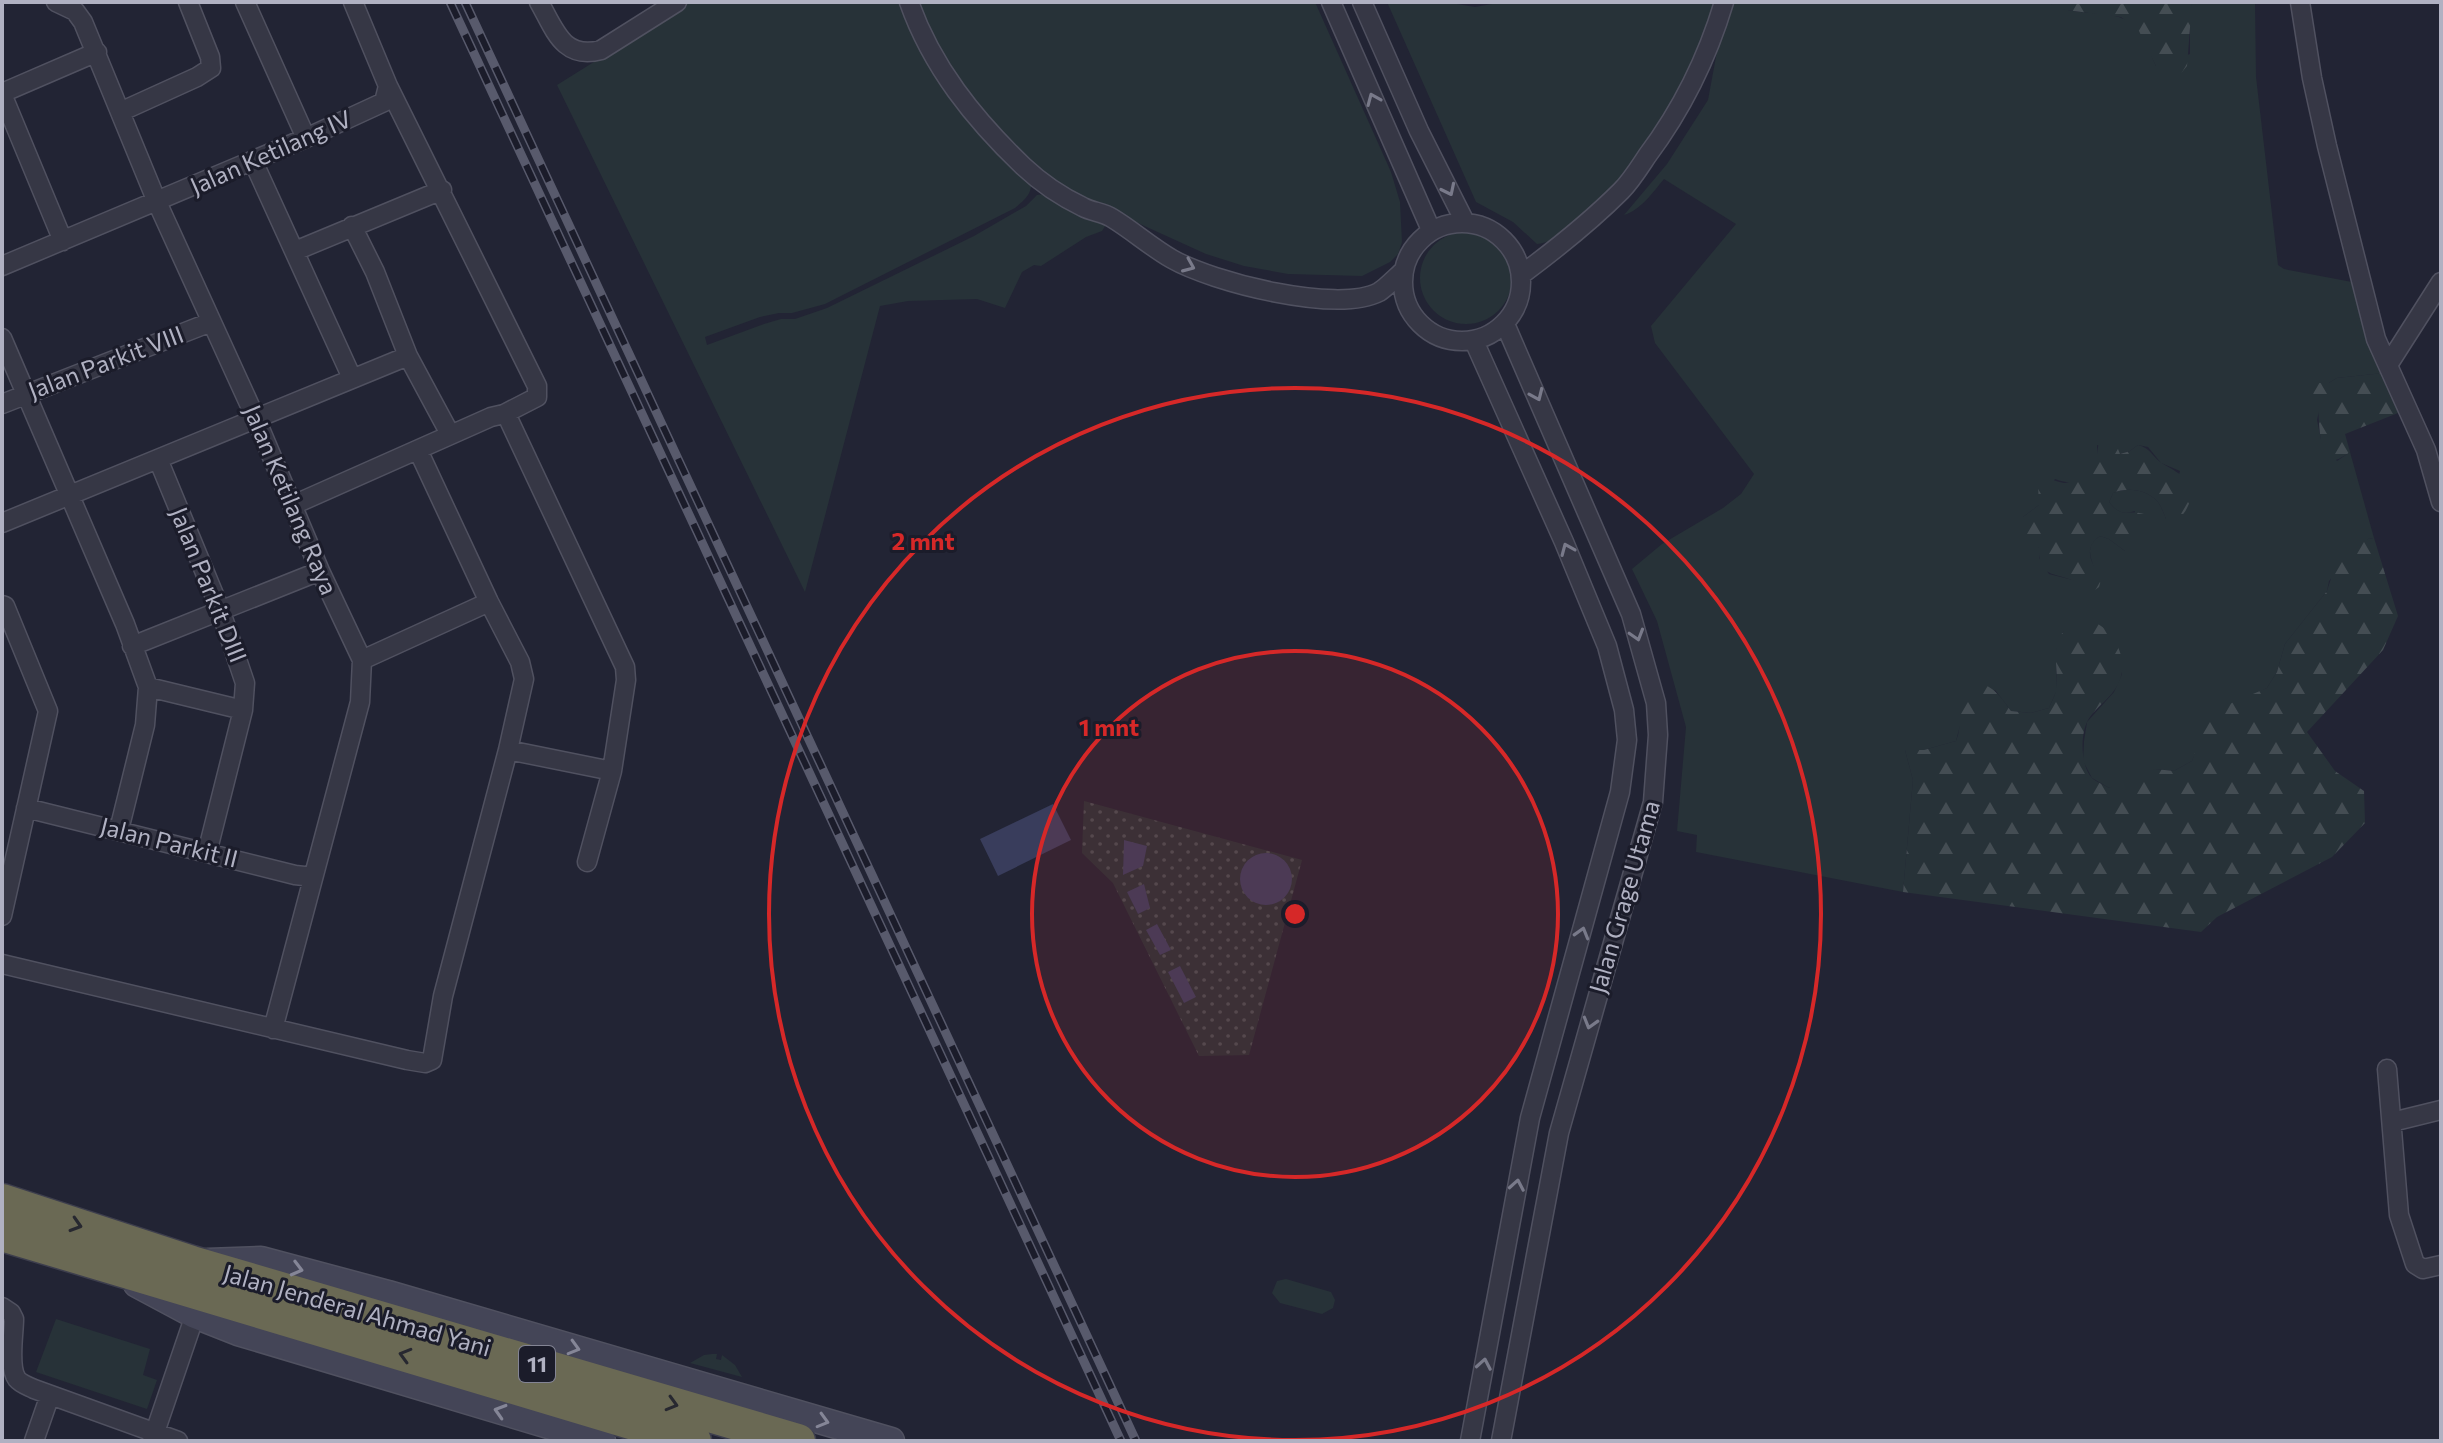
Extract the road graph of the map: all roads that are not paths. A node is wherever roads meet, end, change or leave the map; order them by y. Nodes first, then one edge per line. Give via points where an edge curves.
1 (56, 2) edge
2 (245, 2) edge
3 (353, 2) edge
4 (539, 2) edge
5 (677, 2) edge
6 (909, 2) edge
7 (1331, 2) edge
8 (1362, 2) edge
9 (1724, 2) edge
10 (2300, 2) edge
11 (194, 4) edge
12 (97, 52) junction
13 (2, 93) edge
14 (386, 94) junction
15 (120, 112) junction
16 (306, 138) junction
17 (253, 161) junction
18 (442, 190) junction
19 (157, 202) junction
20 (1465, 222) junction
21 (352, 226) junction
22 (1431, 230) junction
23 (63, 241) junction
24 (295, 251) junction
25 (2, 266) edge
26 (1402, 272) junction
27 (1521, 275) junction
28 (2441, 282) edge
29 (211, 322) junction
30 (1505, 324) junction
31 (2, 338) edge
32 (1474, 341) junction
33 (408, 356) junction
34 (2388, 365) junction
35 (352, 378) junction
36 (26, 394) junction
37 (2, 404) edge
38 (504, 414) junction
39 (256, 419) junction
40 (450, 434) junction
41 (2434, 446) edge
42 (418, 450) junction
43 (158, 459) junction
44 (70, 497) junction
45 (2441, 502) edge
46 (293, 505) junction
47 (2, 523) edge
48 (320, 571) junction
49 (489, 602) junction
50 (2, 605) edge
51 (220, 609) junction
52 (132, 646) junction
53 (362, 660) junction
54 (148, 687) junction
55 (243, 710) junction
56 (508, 750) junction
57 (612, 771) junction
58 (26, 808) junction
59 (119, 830) junction
60 (207, 853) junction
61 (587, 862) dead end
62 (313, 877) junction
63 (2, 916) edge
64 (2, 964) edge
65 (273, 1029) junction
66 (2387, 1069) dead end
67 (2441, 1110) edge
68 (2392, 1122) junction
69 (2, 1201) edge
70 (2, 1234) edge
71 (1503, 1262) junction
72 (192, 1263) junction
73 (2441, 1265) edge
74 (112, 1268) junction
75 (1535, 1268) junction
76 (272, 1301) junction
77 (2, 1307) edge
78 (189, 1334) junction
79 (50, 1395) junction
80 (153, 1437) edge
81 (34, 1441) edge
82 (178, 1441) edge
83 (602, 1441) edge
84 (694, 1441) edge
85 (798, 1441) edge
86 (891, 1441) edge
87 (1470, 1441) edge
88 (1501, 1441) edge

1 - 12 street, Jalan Ketilang Raya via 75,11
2 - 16 street
3 - 14 street
4 - 5 street via 565,45 588,53
6 -> 26 street via 947,80 1025,168 1053,190 1110,216 1174,260 1253,288 1346,299 1379,292
22 -> 7 street
8 -> 20 street
9 - 27 street via 1690,92 1664,134 1623,189
10 - 34 street via 2327,146 2376,339
11 - 15 street via 211,68
12 - 13 street
12 - 15 street, Jalan Ketilang Raya
13 - 23 street
14 - 16 street, Jalan Ketilang IV
14 - 18 street
15 - 19 street, Jalan Ketilang Raya
16 - 17 street, Jalan Ketilang IV
17 - 19 street, Jalan Ketilang IV
17 - 24 street
18 - 21 street
18 - 38 street via 537,386 537,397
19 - 23 street, Jalan Ketilang IV
19 - 29 street, Jalan Ketilang Raya
20 - 22 street
20 - 27 street via 1504,240
21 - 24 street
21 - 33 street
22 - 26 street via 1412,248
23 - 25 street, Jalan Ketilang IV
24 - 35 street
26 - 32 street via 1406,306 1416,321 1445,340
27 - 30 street via 1516,309
28 - 34 street
29 - 36 street, Jalan Parkit VIII
29 - 39 street, Jalan Ketilang Raya
30 - 32 street
30 -> 75 street, Jalan Grage Utama via 1631,614 1656,703 1658,735 1653,802 1567,1101
31 - 36 street
71 -> 32 street, Jalan Grage Utama via 1530,1118 1620,792 1627,740 1617,682 1594,613
33 - 35 street
33 - 40 street
34 - 41 street via 2405,407
35 - 39 street
36 - 37 street, Jalan Parkit VIII
36 - 44 street
38 - 40 street
38 - 57 street via 625,667
39 - 43 street
39 - 46 street, Jalan Ketilang Raya
40 - 42 street
41 - 45 street
42 - 46 street
42 - 49 street
43 - 44 street
43 - 51 street, Jalan Parkit DIII
44 - 47 street
44 - 52 street
46 - 48 street, Jalan Ketilang Raya
48 - 51 street
48 - 53 street, Jalan Ketilang Raya
49 - 53 street
49 - 56 street via 524,679
50 - 58 street via 48,711
51 - 52 street
51 - 55 street, Jalan Parkit DIII via 244,675
52 - 54 street
53 - 62 street, Jalan Ketilang Raya via 360,702
54 - 55 street
54 - 59 street via 145,725
55 - 60 street, Jalan Parkit DIII
56 - 57 street
56 - 65 street via 443,996 432,1060 407,1060
57 - 61 street
58 - 59 street, Jalan Parkit II
58 - 63 street
59 - 60 street, Jalan Parkit II
60 - 62 street, Jalan Parkit II
62 - 65 street, Jalan Ketilang Raya
64 - 65 street
66 - 68 street
67 - 68 street
68 - 73 street via 2399,1215 2410,1252 2423,1269
69 -> 72 highway, Jalan Jenderal Ahmad Yani / 11
70 - 74 highway, Jalan Jenderal Ahmad Yani / 11
71 - 75 street
87 -> 71 street, Jalan Grage Utama
72 - 76 highway, Jalan Jenderal Ahmad Yani / 11
72 -> 86 street, Jalan Jenderal Ahmad Yani via 261,1260
74 - 76 highway, Jalan Jenderal Ahmad Yani / 11
74 - 78 street, Jalan Jenderal Ahmad Yani via 151,1293
75 - 88 street, Jalan Grage Utama
84 -> 76 highway, Jalan Jenderal Ahmad Yani / 11
76 -> 85 highway, Jalan Jenderal Ahmad Yani / 11
77 - 79 street via 14,1319 14,1374 19,1382
78 - 80 street
83 -> 78 street, Jalan Jenderal Ahmad Yani via 238,1332
79 - 80 street
79 - 81 street
80 - 82 street

